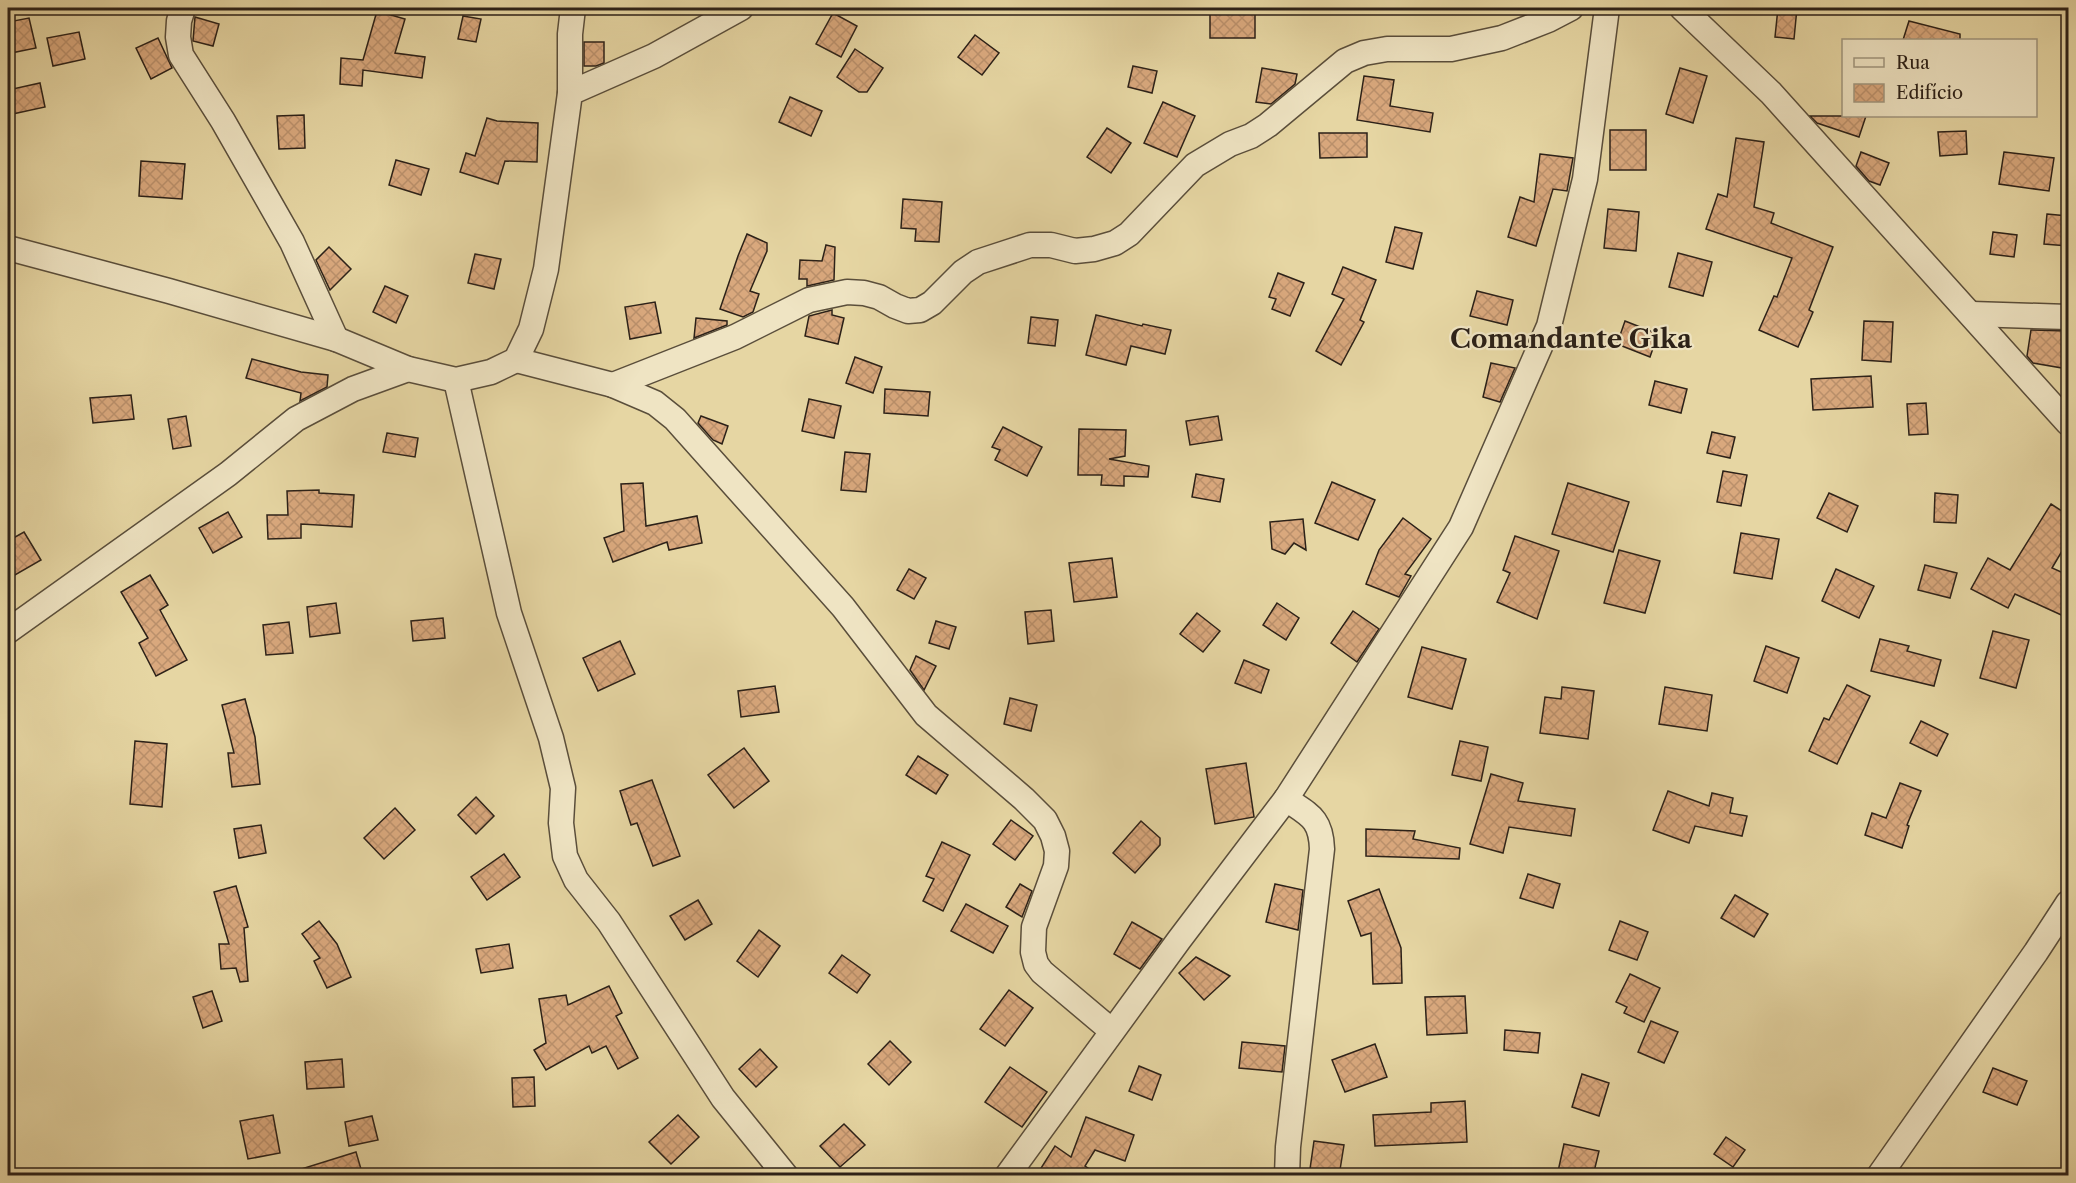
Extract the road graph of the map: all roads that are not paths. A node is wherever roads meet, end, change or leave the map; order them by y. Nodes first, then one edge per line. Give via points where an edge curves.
1 (183, 8) edge
2 (573, 8) edge
3 (741, 8) edge
4 (1571, 8) edge
5 (1607, 8) edge
6 (1683, 8) edge
7 (570, 93) junction
8 (8, 248) edge
9 (1972, 314) junction
10 (2068, 317) edge
11 (336, 339) junction
12 (516, 360) junction
13 (408, 369) junction
14 (456, 380) junction
15 (613, 385) junction
16 (2068, 423) edge
17 (8, 631) edge
18 (1286, 799) junction
19 (2068, 903) edge
20 (1112, 1031) junction
21 (786, 1176) edge
22 (1007, 1176) edge
23 (1287, 1176) edge
24 (1879, 1176) edge

1 - 11 street via 178,37 181,55 292,242
2 - 7 street
3 - 7 street via 654,56
4 - 15 street via 1502,38 1450,49 1364,52 1345,61 1268,125 1195,165 1129,234 1115,243 1075,251 1030,245 978,262 920,310 908,310 864,293 809,300 735,337
5 - 18 street via 1585,179 1549,326 1461,526
6 - 9 street via 1771,93
7 - 12 street via 546,269 531,329
8 - 11 street
9 - 10 street
9 - 16 street
11 - 13 street
12 - 14 street via 491,372
12 - 15 street
13 - 14 street
13 - 17 street via 353,388 297,419 228,474
14 - 21 street via 509,613 551,738 563,788 561,823 565,856 576,880 609,922 723,1098
15 - 20 street via 655,403 675,418 843,607 926,715 1044,820 1057,851 1056,866 1034,927 1036,964
18 - 20 street
18 - 23 street via 1317,823 1322,833
19 - 24 street
20 - 22 street

